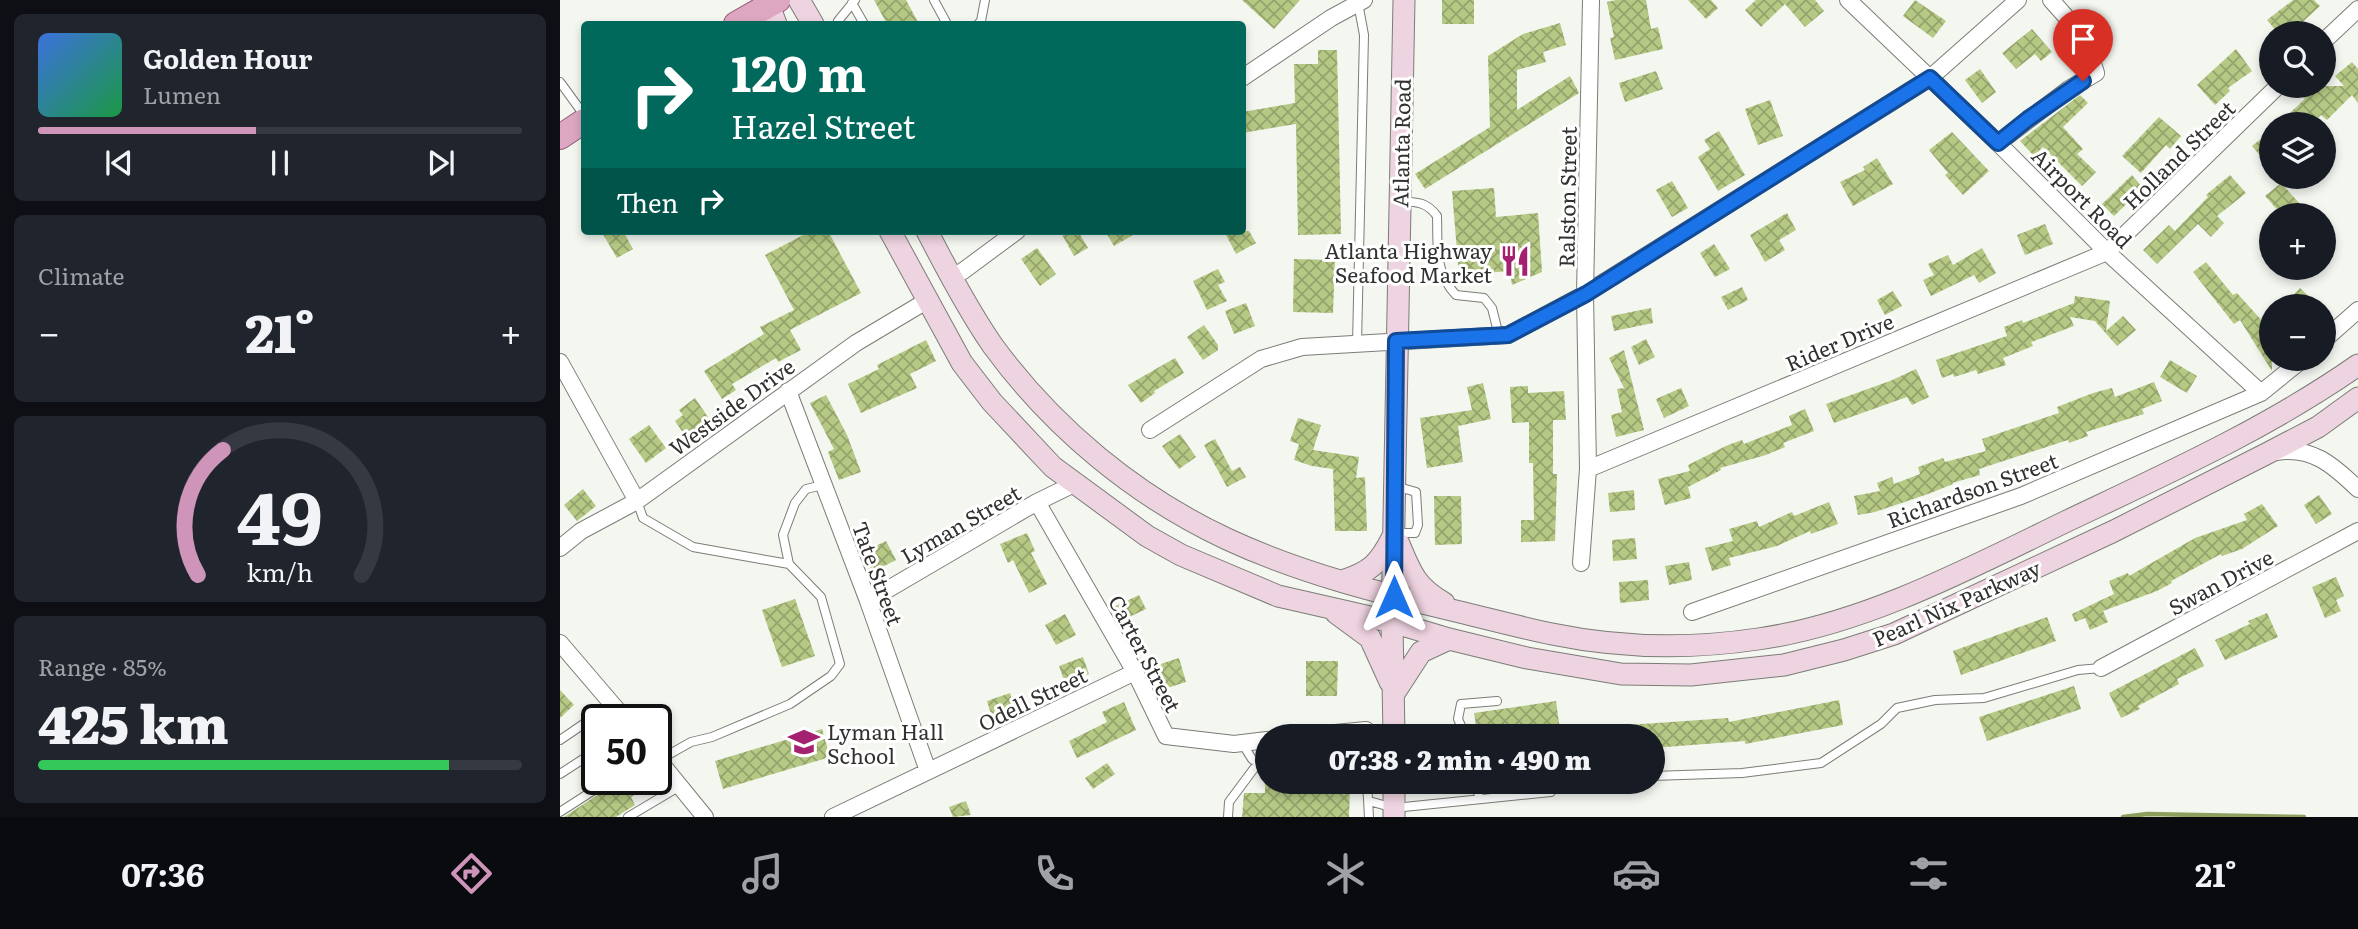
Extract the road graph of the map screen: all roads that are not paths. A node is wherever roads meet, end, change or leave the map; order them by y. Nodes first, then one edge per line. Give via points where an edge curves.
1 (799, 0) edge
2 (934, 0) edge
3 (985, 0) edge
4 (1404, 0) edge
5 (1591, 0) edge
6 (1848, 0) edge
7 (2018, 0) edge
8 (2051, 0) edge
9 (1361, 1) edge
10 (854, 2) edge
11 (772, 8) edge
12 (2358, 9) edge
13 (743, 21) edge
14 (811, 21) edge
15 (838, 21) edge
16 (863, 21) edge
17 (945, 21) edge
18 (981, 21) edge
19 (2336, 30) edge
20 (1246, 75) edge
21 (1930, 78) junction
22 (560, 82) edge
23 (2266, 98) edge
24 (581, 110) edge
25 (581, 123) edge
26 (560, 137) edge
27 (1998, 143) junction
28 (1399, 201) junction
29 (892, 235) edge
30 (929, 235) edge
31 (1012, 235) edge
32 (2107, 251) junction
33 (951, 277) junction
34 (1586, 294) junction
35 (928, 300) junction
36 (2358, 310) edge
37 (2336, 329) edge
38 (1499, 335) junction
39 (1396, 341) junction
40 (1357, 344) junction
41 (2358, 365) edge
42 (561, 368) edge
43 (2288, 371) edge
44 (788, 391) junction
45 (2260, 393) junction
46 (2358, 398) edge
47 (2318, 427) junction
48 (1150, 430) dead end
49 (2266, 454) junction
50 (2319, 457) junction
51 (1588, 469) junction
52 (1074, 484) junction
53 (823, 485) junction
54 (2358, 489) edge
55 (636, 501) junction
56 (1037, 502) junction
57 (2358, 531) edge
58 (1394, 533) junction
59 (560, 548) edge
60 (1581, 563) dead end
61 (789, 564) junction
62 (1342, 582) junction
63 (1394, 597) junction
64 (868, 601) junction
65 (1328, 608) junction
66 (1461, 612) junction
67 (1692, 612) dead end
68 (1392, 622) junction
69 (1448, 639) junction
70 (560, 643) edge
71 (2101, 668) joint
72 (1135, 672) junction
73 (1395, 692) junction
74 (1497, 701) dead end
75 (612, 704) edge
76 (1394, 724) edge
77 (1460, 724) edge
78 (581, 726) edge
79 (560, 740) edge
80 (1255, 741) edge
81 (1242, 743) junction
82 (672, 751) edge
83 (581, 761) edge
84 (1255, 762) edge
85 (1255, 768) edge
86 (928, 771) junction
87 (560, 774) edge
88 (672, 776) edge
89 (1665, 776) edge
90 (680, 786) junction
91 (1368, 794) edge
92 (1394, 794) edge
93 (1478, 794) edge
94 (1531, 794) edge
95 (586, 795) edge
96 (1479, 799) junction
97 (1369, 801) junction
98 (561, 811) edge
99 (1394, 812) edge
100 (628, 817) edge
101 (705, 817) edge
102 (833, 817) edge
103 (1228, 817) edge
104 (1369, 817) edge

1 - 14 main road
2 - 17 lane
3 - 18 lane
4 - 28 main road, Atlanta Road
5 - 34 street, Ralston Street
6 - 21 street, Airport Road
7 - 21 street
8 - 27 street via 2085,38 2096,73
9 - 20 street
9 - 40 lane
10 - 15 lane
10 - 16 lane
11 - 13 main road
12 - 19 street
21 - 27 street, Airport Road
21 - 34 street
22 - 24 lane
23 - 32 street, Holland Street
25 - 26 main road
27 - 32 street, Airport Road
28 - 38 lane via 1432,209 1437,216 1439,271 1446,285 1456,295 1484,298 1492,307
28 - 39 main road, Atlanta Road
29 - 35 main road, Pearl Nix Parkway
30 - 33 main road, Pearl Nix Parkway
31 - 33 street
32 - 45 street, Airport Road
32 - 51 street, Rider Drive
33 - 62 main road, Pearl Nix Parkway via 1019,379 1096,456 1166,506 1226,539
34 - 38 street via 1508,335
34 - 51 street, Ralston Street
35 - 44 street, Westside Drive
35 - 52 main road, Pearl Nix Parkway via 962,363 992,402
36 - 37 street
38 - 39 street
39 - 40 street
39 - 58 main road, Atlanta Road
40 - 48 street via 1302,346 1261,359
41 - 66 main road, Pearl Nix Parkway via 2263,424 2121,495 1913,592 1814,628 1761,639 1651,646 1554,634
42 - 55 street
43 - 45 street, Richardson Street
44 - 53 street, Tate Street
44 - 55 street, Westside Drive
45 - 67 street, Richardson Street via 2021,496
46 - 47 main road, Pearl Nix Parkway
47 - 49 main road, Pearl Nix Parkway
47 - 50 street
49 - 50 street via 2294,449
49 - 69 main road, Pearl Nix Parkway via 1894,634 1784,664 1691,676 1621,674 1539,661
50 - 54 street
51 - 60 street, Ralston Street
52 - 56 street, Lyman Street
52 - 65 main road, Pearl Nix Parkway via 1181,555 1278,596
53 - 61 lane via 806,489 794,503 783,535
53 - 64 street, Tate Street
55 - 59 street, Westside Drive
55 - 61 lane via 643,518 693,547
56 - 64 street, Lyman Street
56 - 72 street, Carter Street
57 - 71 street, Swan Drive
58 - 62 main road via 1380,561
58 - 63 main road, Atlanta Road
58 - 66 main road via 1412,577 1428,594
61 - 82 lane via 821,597 840,664 831,676 790,704
62 - 63 main road, Pearl Nix Parkway
63 - 66 main road, Pearl Nix Parkway
63 - 68 main road, Atlanta Road
64 - 86 street, Tate Street
65 - 68 main road, Pearl Nix Parkway
65 - 73 main road via 1370,638
68 - 69 main road, Pearl Nix Parkway
68 - 73 main road, Atlanta Road
69 - 73 main road via 1421,652
70 - 75 street
71 - 89 lane via 2078,670 1984,698 1935,700 1897,708 1881,724 1821,763 1742,773
72 - 81 street, Carter Street via 1166,736
72 - 86 street, Odell Street
73 - 76 main road, Atlanta Road
74 - 77 lane via 1461,705
78 - 79 lane
80 - 81 street, Carter Street
81 - 84 lane
83 - 87 lane
85 - 103 lane via 1229,802
86 - 102 street, Odell Street
88 - 90 street
90 - 100 lane
90 - 101 street
91 - 97 lane
92 - 99 main road
93 - 96 lane
94 - 96 lane
95 - 98 lane
96 - 99 lane
97 - 99 lane
97 - 104 lane

